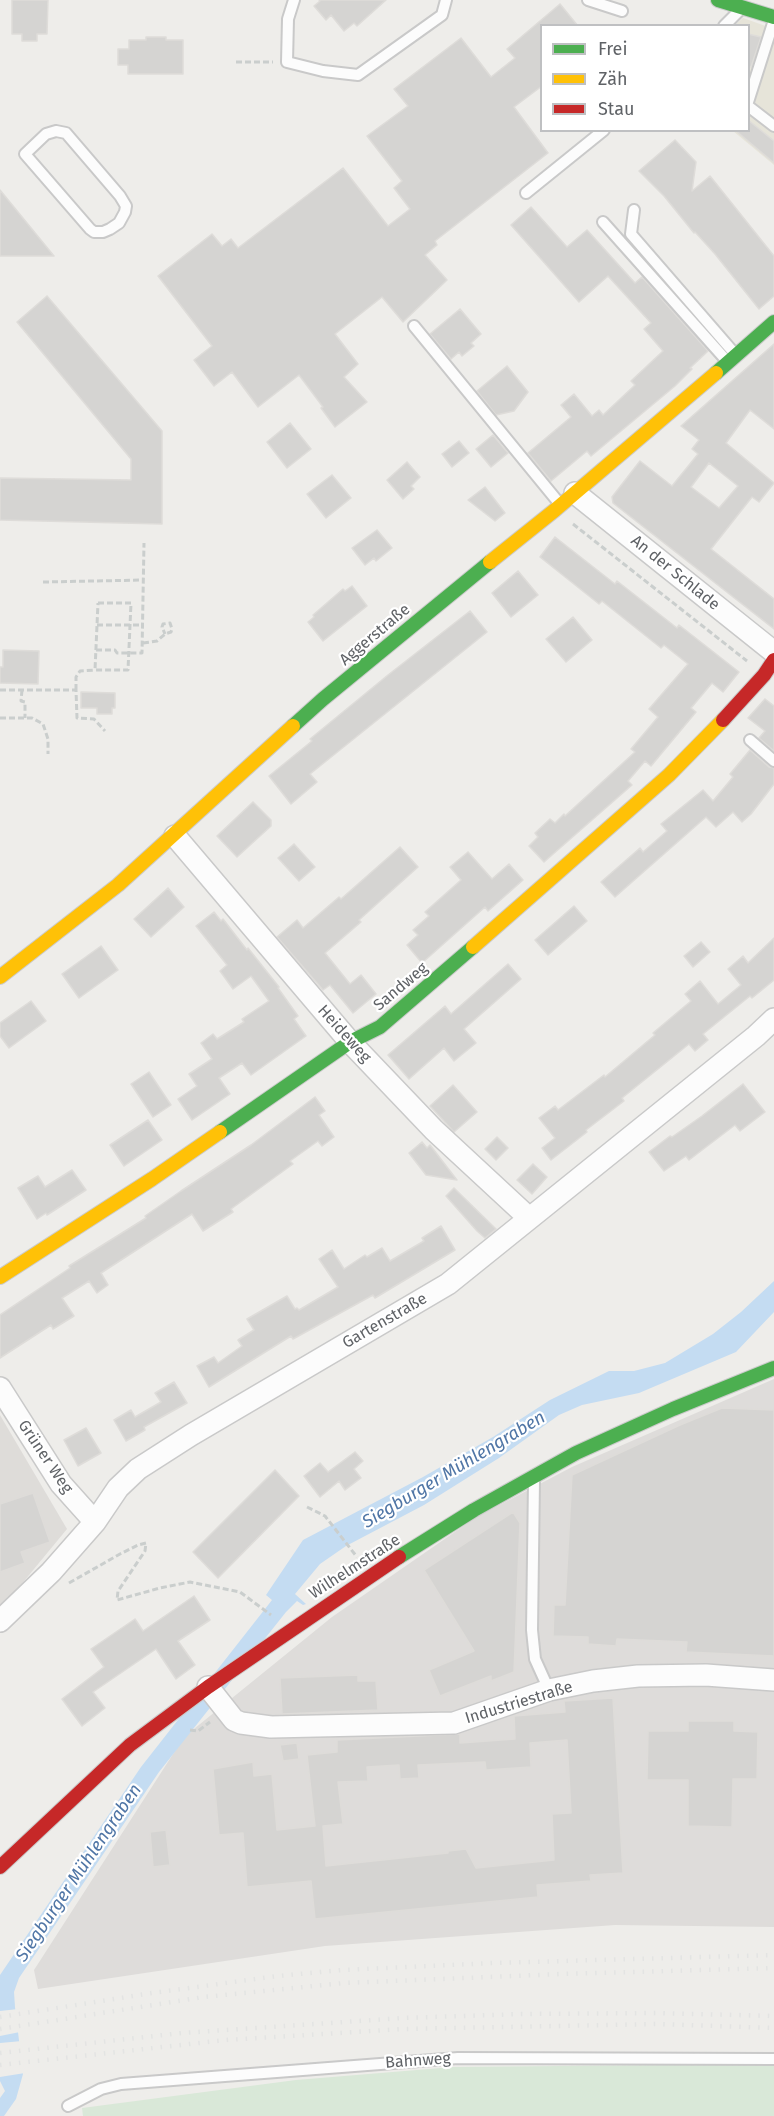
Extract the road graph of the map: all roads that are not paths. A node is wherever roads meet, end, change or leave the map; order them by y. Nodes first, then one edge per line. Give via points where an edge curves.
1 (294, 0) edge
2 (446, 0) edge
3 (588, 0) edge
4 (718, 0) edge
5 (742, 8) junction
6 (622, 11) dead end
7 (774, 18) edge
8 (726, 24) edge
9 (750, 97) edge
10 (750, 106) edge
11 (774, 126) edge
12 (602, 132) edge
13 (526, 193) dead end
14 (634, 210) dead end
15 (603, 222) dead end
16 (90, 229) joint
17 (774, 322) edge
18 (414, 326) dead end
19 (732, 358) junction
20 (564, 503) junction
21 (774, 652) edge
22 (774, 660) edge
23 (750, 740) dead end
24 (774, 762) edge
25 (175, 836) junction
26 (0, 977) edge
27 (774, 1019) edge
28 (350, 1042) junction
29 (529, 1218) junction
30 (0, 1277) edge
31 (774, 1368) edge
32 (4, 1402) edge
33 (534, 1476) junction
34 (95, 1522) junction
35 (0, 1620) edge
36 (774, 1680) edge
37 (208, 1687) junction
38 (549, 1690) junction
39 (0, 1867) edge
40 (774, 2058) edge
41 (68, 2106) dead end

1 - 2 lane via 288,20 287,62 358,75 442,15
3 - 6 lane
4 - 5 street
5 - 7 street
5 - 8 lane
7 - 9 lane
10 - 11 lane
12 - 13 lane
14 - 19 lane via 631,234
15 - 19 lane
16 - 16 lane via 25,154 46,134 66,133 126,206 119,222 110,229
17 - 19 street, Aggerstraße
18 - 20 lane
19 - 20 street, Aggerstraße
20 - 21 street, An der Schlade
20 - 25 street, Aggerstraße via 323,699
22 - 28 street, Sandweg via 720,724 669,775 402,1010
23 - 24 lane
25 - 26 street, Aggerstraße
25 - 28 street, Heideweg
27 - 29 street, Gartenstraße
28 - 29 street, Heideweg via 434,1130
28 - 30 street, Sandweg via 153,1179
29 - 34 street, Gartenstraße via 448,1284 138,1469 118,1488
31 - 33 street, Wilhelmstraße via 662,1414
32 - 34 street, Grüner Weg via 61,1484
33 - 37 street, Wilhelmstraße via 372,1574
33 - 38 lane via 532,1630 535,1659
34 - 35 street, Gartenstraße via 51,1572
36 - 38 street, Industriestraße via 638,1676
37 - 38 street, Industriestraße via 234,1720 271,1727 454,1723
37 - 39 street, Wilhelmstraße via 130,1745
40 - 41 lane, Bahnweg via 458,2058 121,2084 101,2089

